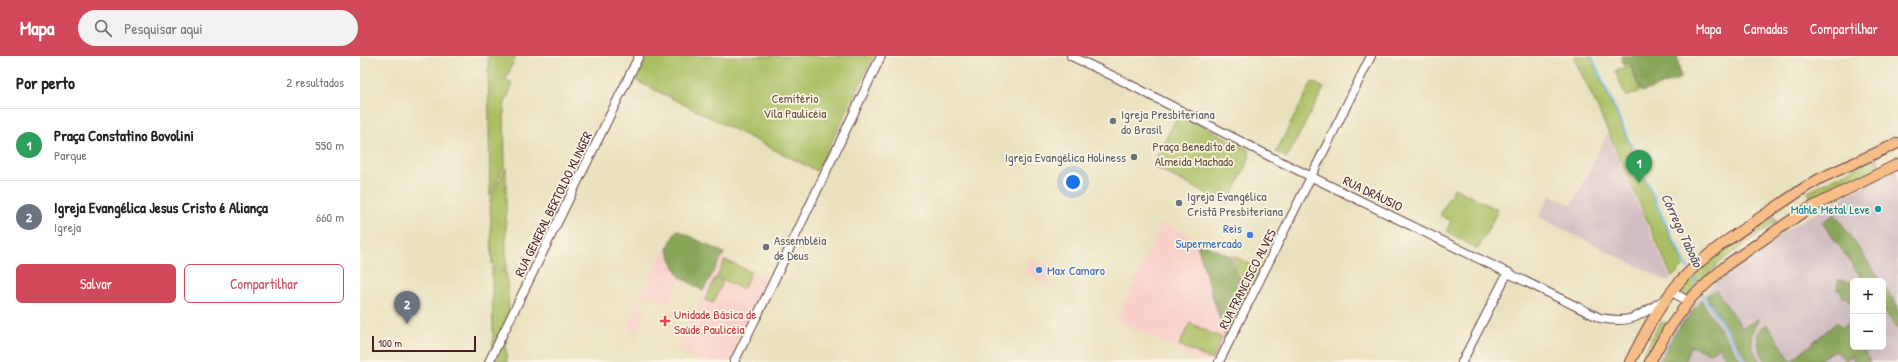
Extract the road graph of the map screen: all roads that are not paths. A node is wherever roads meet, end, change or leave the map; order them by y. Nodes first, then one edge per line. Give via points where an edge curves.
1 (639, 56) edge
2 (880, 56) edge
3 (1071, 56) edge
4 (1371, 56) edge
5 (1898, 143) edge
6 (1898, 164) edge
7 (1312, 176) junction
8 (1508, 272) junction
9 (1669, 295) junction
10 (1688, 301) junction
11 (489, 362) edge
12 (734, 362) edge
13 (1219, 362) edge
14 (1462, 362) edge
15 (1630, 362) edge
16 (1650, 362) edge

1 - 11 street, RUA GENERAL BERTOLDO KLINGER
2 - 12 street
3 - 7 street, RUA DRÁUSIO
4 - 7 street, RUA FRANCISCO ALVES
5 - 9 main road via 1804,188 1706,257
6 - 10 main road via 1792,218 1728,264
7 - 8 street, RUA DRÁUSIO
7 - 13 street, RUA FRANCISCO ALVES
8 - 9 street, RUA DRÁUSIO via 1600,318 1607,319 1631,320
8 - 14 street
9 - 10 street
9 - 15 main road
10 - 16 main road

